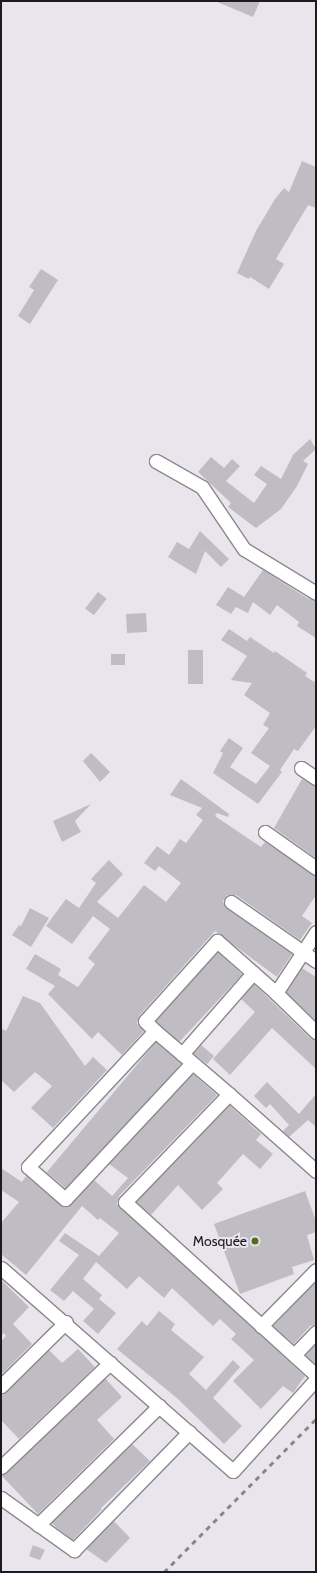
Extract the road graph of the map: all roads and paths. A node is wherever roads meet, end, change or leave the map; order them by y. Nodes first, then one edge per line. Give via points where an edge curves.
1 (156, 461) dead end
2 (316, 593) edge
3 (301, 768) dead end
4 (316, 778) edge
5 (265, 832) dead end
6 (316, 868) edge
7 (231, 902) dead end
8 (316, 932) edge
9 (302, 952) junction
10 (316, 961) edge
11 (253, 973) junction
12 (276, 993) junction
13 (155, 1031) junction
14 (316, 1032) edge
15 (182, 1054) junction
16 (192, 1063) junction
17 (229, 1094) junction
18 (316, 1172) edge
19 (1, 1268) edge
20 (316, 1270) edge
21 (66, 1322) junction
22 (261, 1326) junction
23 (316, 1332) edge
24 (294, 1355) junction
25 (110, 1363) junction
26 (316, 1375) edge
27 (316, 1379) edge
28 (1, 1386) edge
29 (159, 1406) junction
30 (189, 1432) junction
31 (1, 1467) edge
32 (1, 1498) edge
33 (38, 1525) junction

1 - 2 street via 202,487 244,549
3 - 4 street
5 - 6 street
7 - 9 street
8 - 9 street
9 - 10 street
9 - 12 street
11 - 12 street
11 - 13 street via 217,941 145,1021
11 - 15 street
12 - 14 street
13 - 15 street
13 - 16 street via 28,1167 65,1199
15 - 16 street
16 - 17 street
17 - 18 street
17 - 22 street via 125,1202
19 - 21 street
20 - 22 street
21 - 25 street
21 - 28 street
22 - 24 street
23 - 24 street
24 - 26 street
25 - 29 street
25 - 31 street
27 - 30 street via 233,1471
29 - 30 street
29 - 33 street
30 - 33 street via 74,1550
32 - 33 street

